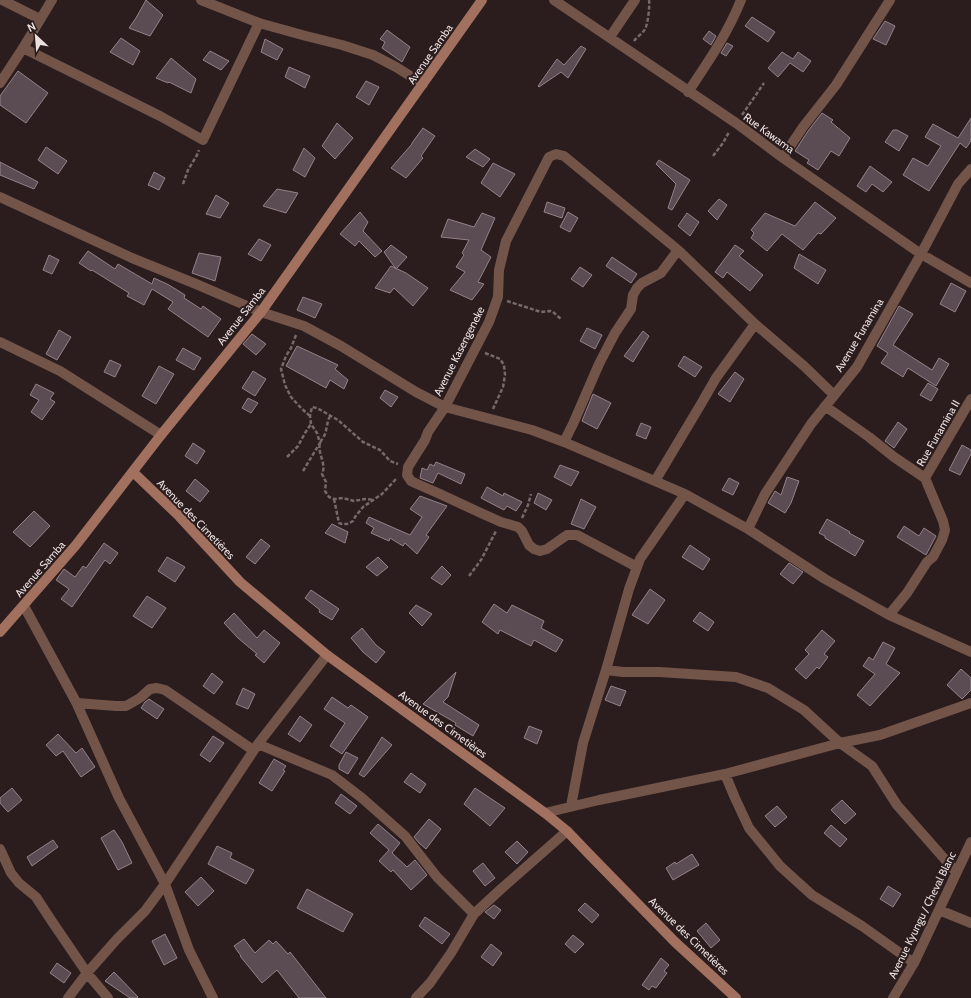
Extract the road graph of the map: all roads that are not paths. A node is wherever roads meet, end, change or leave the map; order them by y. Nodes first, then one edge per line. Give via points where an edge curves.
1 (2, 0) edge
2 (52, 0) edge
3 (201, 0) edge
4 (482, 0) edge
5 (554, 0) edge
6 (635, 0) edge
7 (741, 0) edge
8 (890, 0) edge
9 (40, 19) junction
10 (259, 23) junction
11 (610, 37) junction
12 (23, 48) junction
13 (0, 83) edge
14 (423, 84) junction
15 (688, 92) junction
16 (783, 158) junction
17 (971, 169) edge
18 (0, 197) edge
19 (678, 250) junction
20 (921, 254) junction
21 (971, 283) edge
22 (261, 312) junction
23 (755, 324) junction
24 (0, 342) edge
25 (834, 395) junction
26 (971, 399) edge
27 (825, 406) junction
28 (445, 407) junction
29 (161, 435) junction
30 (564, 442) junction
31 (133, 472) junction
32 (925, 478) junction
33 (655, 481) junction
34 (685, 494) junction
35 (748, 529) junction
36 (637, 567) junction
37 (24, 606) junction
38 (889, 615) junction
39 (0, 632) edge
40 (971, 652) edge
41 (327, 655) junction
42 (606, 670) junction
43 (76, 703) junction
44 (971, 704) edge
45 (840, 743) junction
46 (256, 747) junction
47 (724, 774) junction
48 (571, 806) junction
49 (545, 813) junction
50 (567, 831) junction
51 (971, 842) edge
52 (0, 849) edge
53 (956, 872) junction
54 (165, 884) junction
55 (939, 910) junction
56 (474, 914) junction
57 (971, 923) edge
58 (914, 963) junction
59 (87, 973) junction
60 (68, 998) edge
61 (108, 998) edge
62 (213, 998) edge
63 (416, 998) edge
64 (736, 998) edge
65 (893, 998) edge

1 - 9 street
2 - 9 street
3 - 10 street
4 - 14 street, Avenue Samba
5 - 11 street, Rue Kawama
6 - 11 street
7 - 15 street via 719,44
8 - 16 street via 836,85 803,127
9 - 12 street
10 - 12 street via 203,140
10 - 14 street via 373,55 396,66
11 - 15 street, Rue Kawama
12 - 13 street
14 - 22 street, Avenue Samba
15 - 16 street, Rue Kawama
16 - 20 street, Rue Kawama
17 - 20 street, Avenue Funamina via 958,184
18 - 22 street via 132,258
19 - 23 street, Avenue Kasengeneke
19 - 28 street, Avenue Kasengeneke via 564,156 556,154 549,157 506,241 499,270 498,297 489,322
19 - 30 street via 661,273 637,288 631,309 599,364
20 - 21 street, Rue Kawama
20 - 25 street, Avenue Funamina via 856,367
22 - 28 street via 304,326
22 - 29 street, Avenue Samba
23 - 25 street, Avenue Kasengeneke
23 - 33 street via 716,378
24 - 29 street via 60,371
25 - 27 street, Avenue Funamina
26 - 32 street, Rue Funamina II
27 - 32 street
27 - 35 street, Avenue Funamina via 810,424 765,494
28 - 30 street via 532,430
28 - 36 street, Avenue Kasengeneke via 408,467 407,475 411,480 501,522 518,527 534,549 547,549 567,535 576,535
29 - 31 street, Avenue Samba
30 - 33 street
31 - 37 street, Avenue Samba
31 - 41 street, Avenue des Cimetières via 179,516 240,582
32 - 38 street via 945,530 933,556
33 - 34 street
34 - 35 street
34 - 36 street
35 - 38 street via 825,580
36 - 42 street
37 - 39 street, Avenue Samba
37 - 43 street
38 - 40 street
41 - 46 street
41 - 49 street, Avenue des Cimetières
42 - 45 street via 736,676 768,688 804,710
42 - 48 street via 583,743
43 - 46 street via 126,706 150,689 157,688 165,690
43 - 54 street via 119,798
44 - 45 street via 880,735
45 - 47 street
45 - 53 street via 872,766 897,805
46 - 54 street
46 - 56 street via 332,774 405,836 437,877
47 - 48 street
47 - 58 street via 749,828 780,866 812,895
48 - 49 street
49 - 50 street, Avenue des Cimetières
50 - 56 street
50 - 64 street, Avenue des Cimetières via 675,942
51 - 53 street, Avenue Kyungu / Cheval Blanc
52 - 59 street via 11,873 36,897
53 - 55 street, Avenue Kyungu / Cheval Blanc
54 - 59 street via 145,911
54 - 62 street via 190,950
55 - 57 street
55 - 58 street, Avenue Kyungu / Cheval Blanc
56 - 63 street via 451,953
58 - 65 street, Avenue Kyungu / Cheval Blanc
59 - 60 street
59 - 61 street

